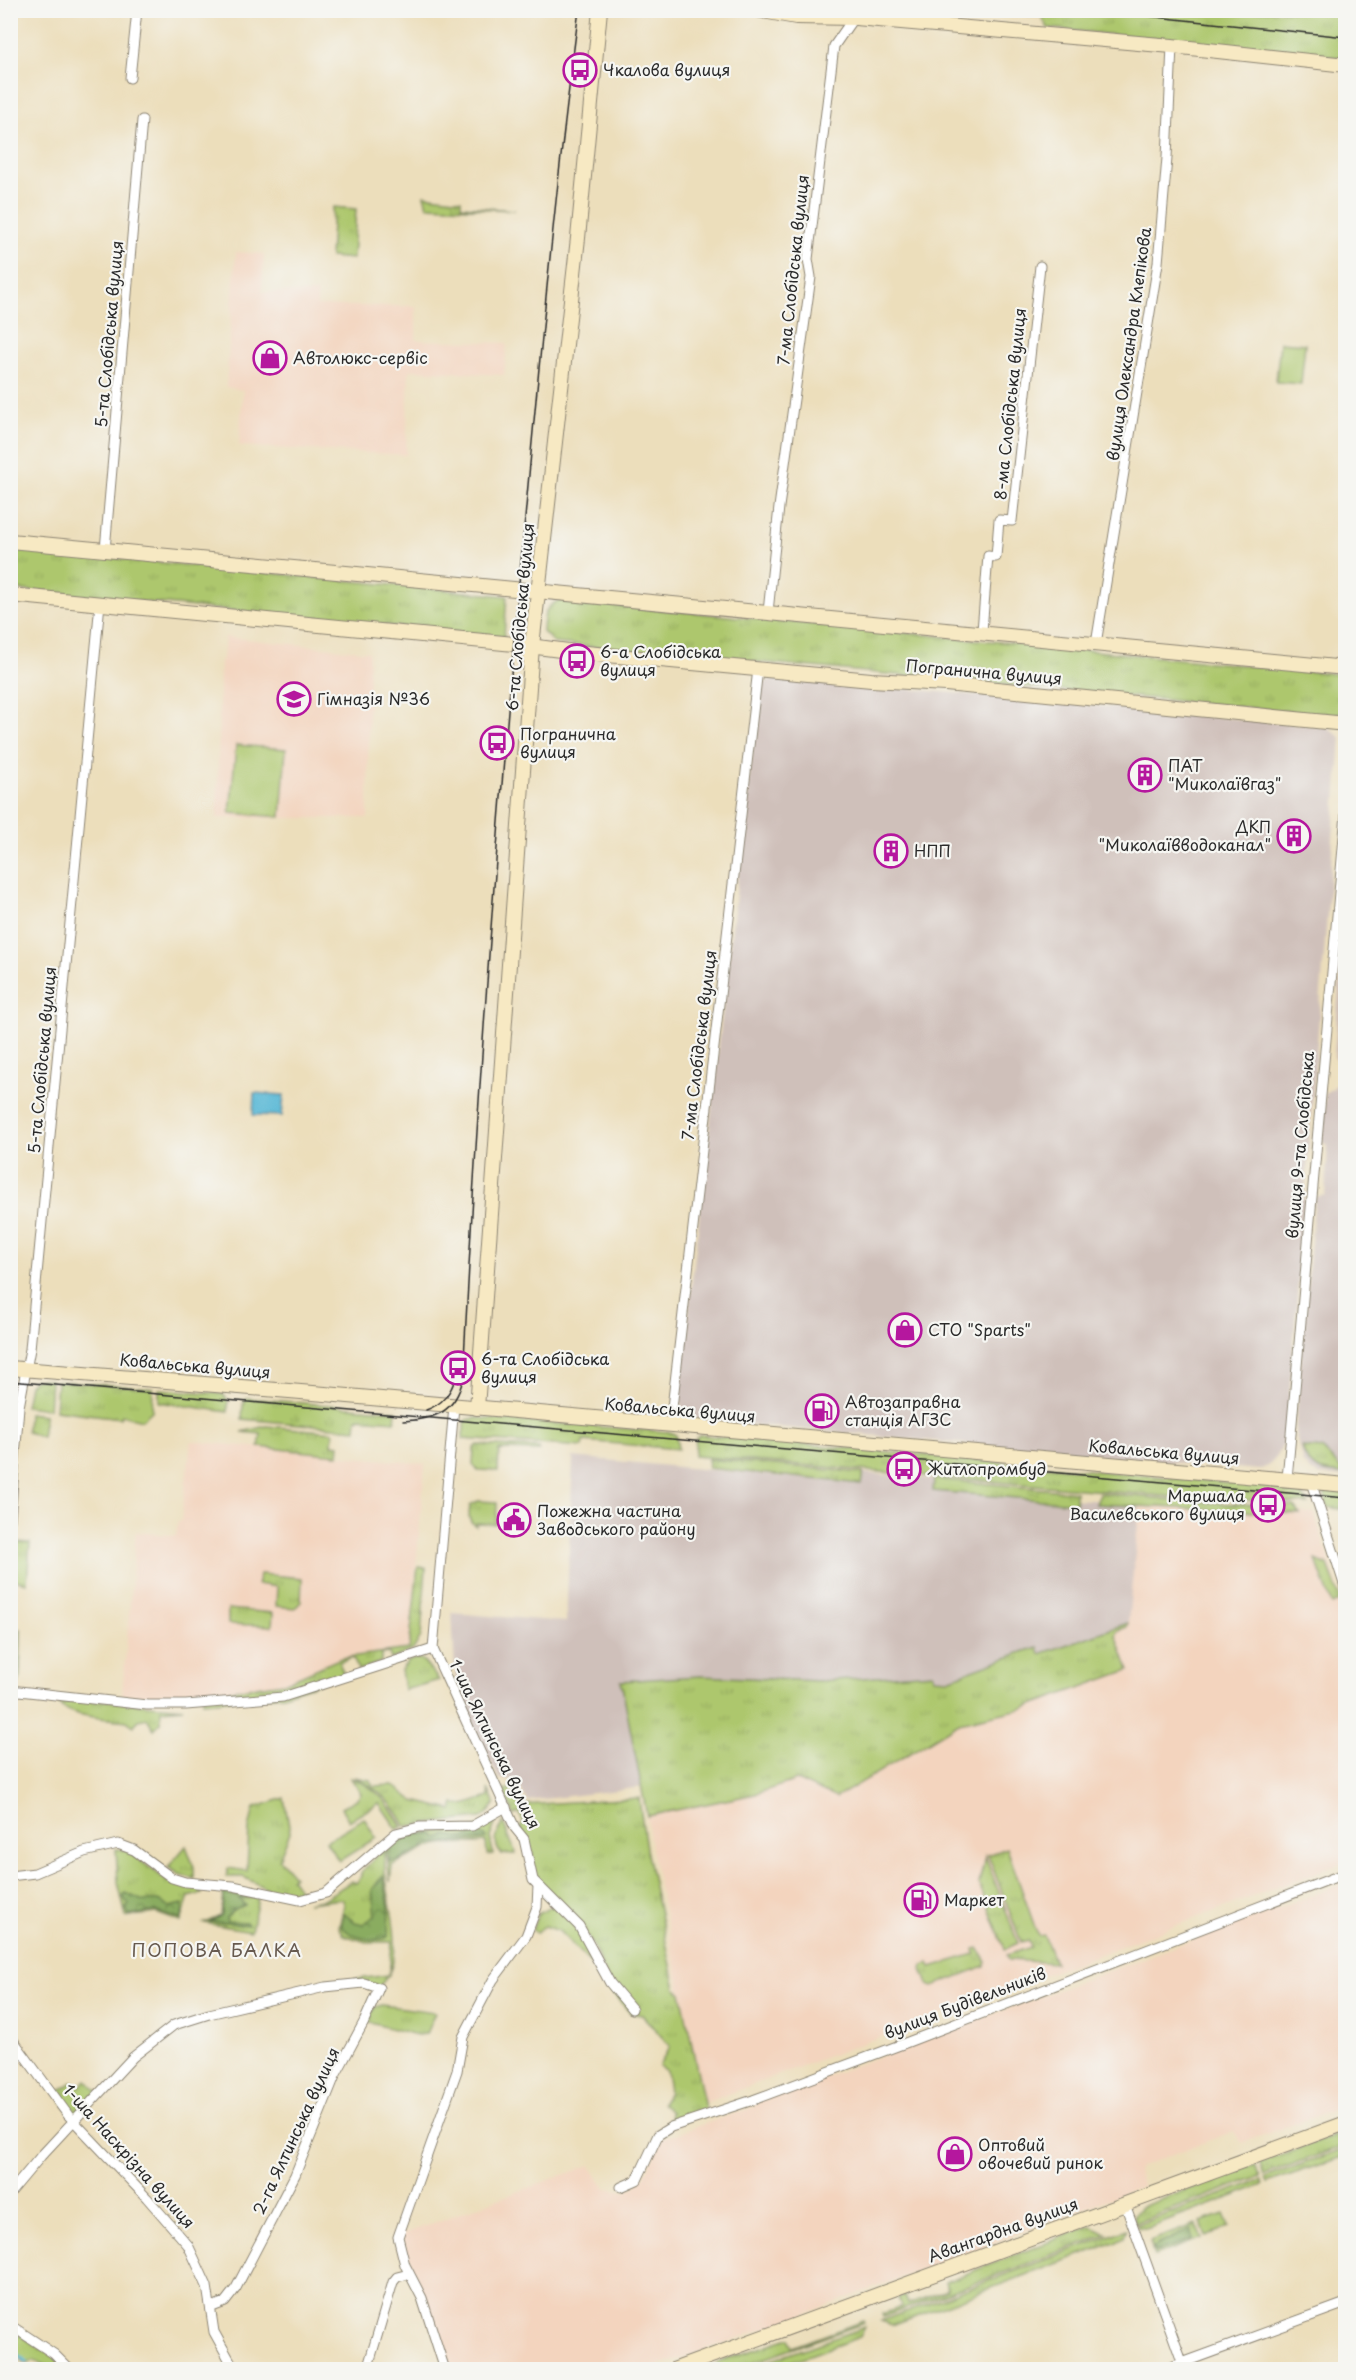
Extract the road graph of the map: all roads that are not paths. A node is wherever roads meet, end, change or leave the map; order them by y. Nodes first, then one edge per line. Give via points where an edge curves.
1 (137, 10) edge
2 (600, 10) edge
3 (757, 10) edge
4 (857, 14) edge
5 (1172, 46) junction
6 (1346, 65) edge
7 (130, 78) dead end
8 (142, 120) dead end
9 (1040, 266) dead end
10 (10, 541) edge
11 (105, 550) junction
12 (537, 591) junction
13 (10, 595) edge
14 (100, 603) junction
15 (768, 612) junction
16 (982, 632) junction
17 (1096, 644) junction
18 (532, 646) junction
19 (1346, 668) edge
20 (758, 669) junction
21 (1346, 724) edge
22 (1346, 814) edge
23 (10, 1368) edge
24 (27, 1370) junction
25 (454, 1406) junction
26 (477, 1408) junction
27 (670, 1425) junction
28 (1287, 1479) junction
29 (1311, 1482) junction
30 (1346, 1485) edge
31 (10, 1520) edge
32 (1346, 1590) edge
33 (433, 1650) junction
34 (10, 1690) edge
35 (506, 1807) junction
36 (1346, 1873) edge
37 (10, 1876) edge
38 (538, 1886) junction
39 (632, 2009) dead end
40 (10, 2036) edge
41 (74, 2121) junction
42 (1346, 2123) edge
43 (621, 2187) dead end
44 (10, 2193) edge
45 (1125, 2204) junction
46 (410, 2274) junction
47 (1346, 2303) edge
48 (212, 2307) junction
49 (10, 2325) edge
50 (692, 2366) edge
51 (1184, 2366) edge
52 (69, 2368) edge
53 (235, 2370) edge
54 (367, 2370) edge
55 (445, 2370) edge
56 (673, 2370) edge
57 (1163, 2370) edge

1 - 7 street
2 - 12 street, 6-та Слобідська вулиця
3 - 4 street via 796,17
4 - 5 street
4 - 15 street, 7-ма Слобідська вулиця via 834,46 808,259 811,277
5 - 6 street
5 - 17 street, вулиця Олександра Клепікова via 1158,263
8 - 11 street, 5-та Слобідська вулиця
9 - 16 street, 8-ма Слобідська вулиця via 1012,521 999,520 996,556 988,556
10 - 11 street
11 - 12 street
12 - 15 street
12 - 18 street, 6-та Слобідська вулиця
13 - 14 street, Погранична вулиця
14 - 18 street, Погранична вулиця
14 - 24 street, 5-та Слобідська вулиця
15 - 16 street
16 - 17 street
17 - 19 street
18 - 20 street, Погранична вулиця
18 - 26 street, 6-та Слобідська вулиця
20 - 21 street, Погранична вулиця
20 - 27 street, 7-ма Слобідська вулиця
22 - 28 street, вулиця 9-та Слобідська
23 - 24 street, Ковальська вулиця
24 - 25 street, Ковальська вулиця
24 - 31 street, 5-та Слобідська вулиця
25 - 26 street, Ковальська вулиця
25 - 33 street
26 - 27 street, Ковальська вулиця
27 - 28 street, Ковальська вулиця
28 - 29 street, Ковальська вулиця
29 - 30 street, Ковальська вулиця
29 - 32 street
33 - 34 street via 279,1698 147,1705
33 - 35 street, 1-ша Ялтинська вулиця
35 - 37 street via 472,1826 426,1827 396,1833 326,1893 300,1900 172,1878 135,1850 118,1844 84,1852 35,1873
35 - 38 street, 1-ша Ялтинська вулиця via 515,1830 524,1839 533,1880
36 - 43 street, вулиця Будівельників via 908,2042 670,2127 658,2135 637,2180
38 - 39 street, 1-ша Ялтинська вулиця via 579,1926 610,1983
38 - 46 street, 1-ша Ялтинська вулиця via 537,1907 526,1936 493,1980 462,2039 457,2071 399,2234
40 - 41 street, 1-ша Наскрізна вулиця
41 - 44 street
41 - 48 street, 1-ша Наскрізна вулиця via 188,2245 203,2273
41 - 48 street, 2-га Ялтинська вулиця via 133,2057 174,2025 325,1987 364,1983 379,1988 335,2076 295,2175 237,2288 225,2302
42 - 45 street, Авангардна вулиця
45 - 50 street, Авангардна вулиця
45 - 51 street
46 - 54 street via 393,2282
46 - 55 street, 1-ша Ялтинська вулиця via 422,2298
47 - 51 street
48 - 53 street, 1-ша Наскрізна вулиця via 214,2332
49 - 52 street
50 - 56 street, Авангардна вулиця
51 - 57 street

